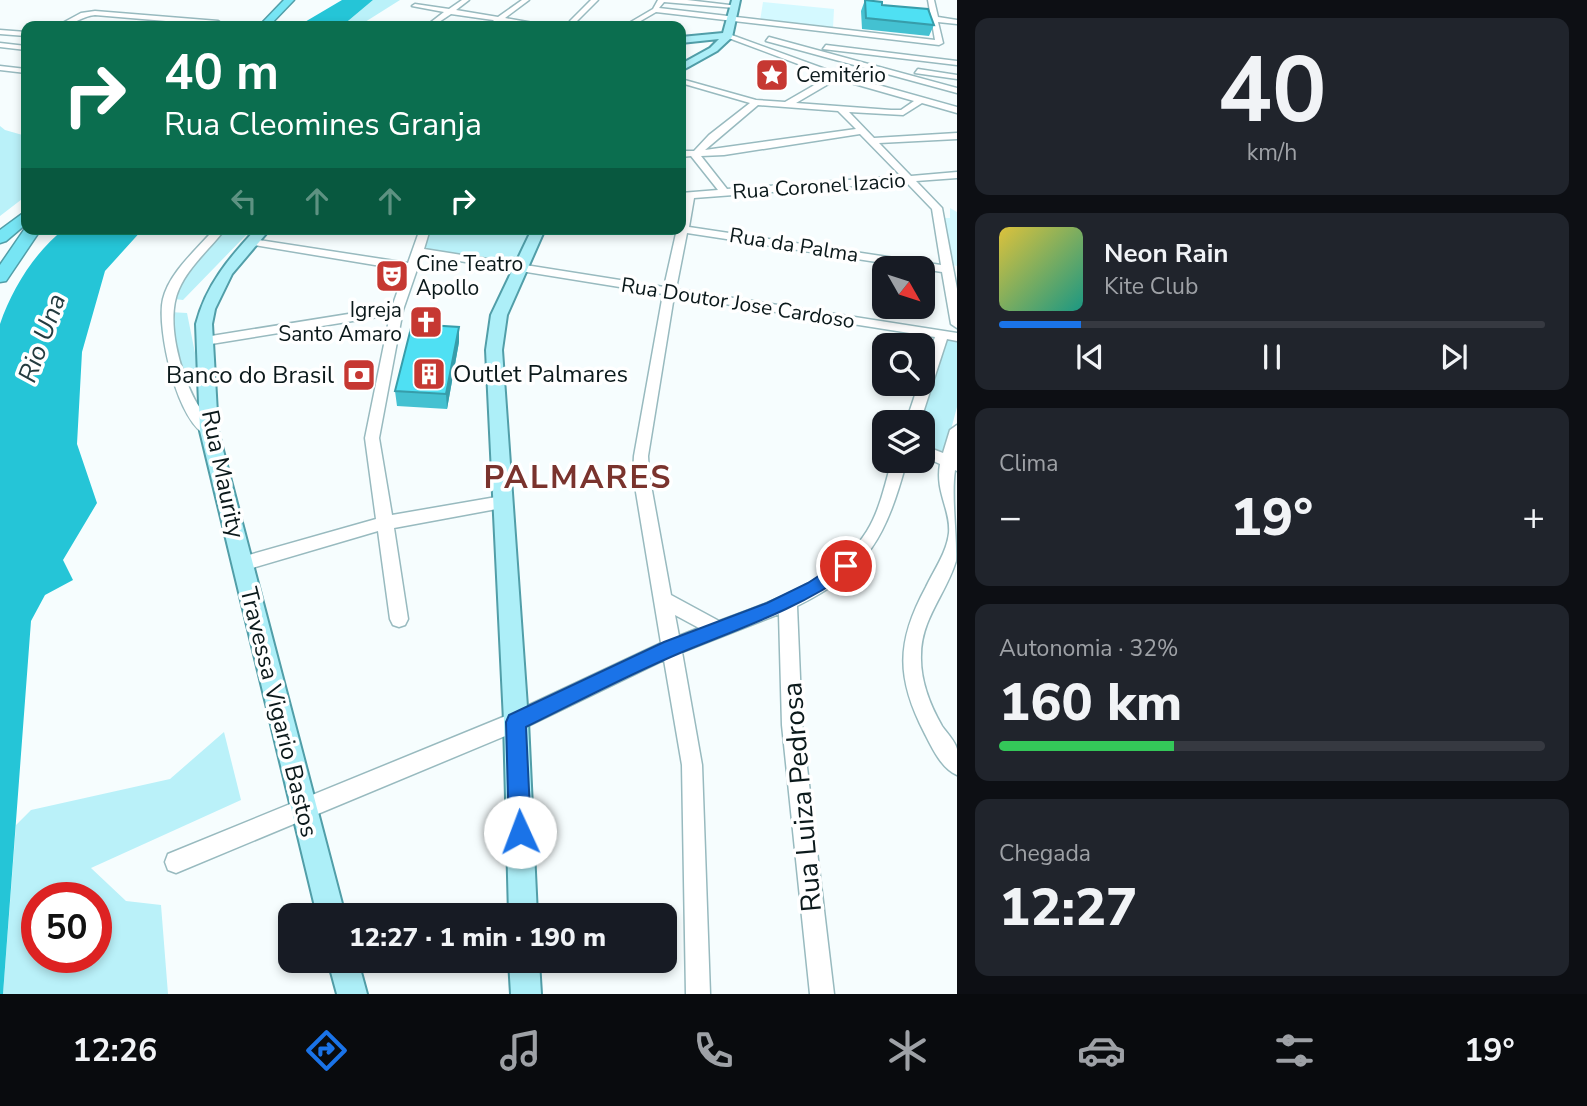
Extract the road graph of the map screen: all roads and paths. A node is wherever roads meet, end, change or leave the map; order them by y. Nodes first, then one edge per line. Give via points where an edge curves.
1 (289, 0) edge
2 (298, 0) edge
3 (466, 0) edge
4 (526, 0) edge
5 (582, 0) edge
6 (663, 0) edge
7 (931, 0) edge
8 (594, 1) edge
9 (731, 3) edge
10 (415, 6) dead end
11 (654, 10) junction
12 (451, 11) junction
13 (500, 18) junction
14 (729, 19) junction
15 (935, 19) junction
16 (70, 21) edge
17 (193, 21) edge
18 (269, 21) edge
19 (279, 21) edge
20 (436, 21) edge
21 (496, 21) edge
22 (517, 21) edge
23 (573, 21) edge
24 (635, 21) edge
25 (957, 22) edge
26 (0, 32) edge
27 (21, 34) edge
28 (725, 35) junction
29 (686, 39) edge
30 (769, 39) dead end
31 (813, 41) junction
32 (0, 45) edge
33 (21, 47) edge
34 (868, 54) junction
35 (957, 62) edge
36 (686, 65) edge
37 (0, 68) edge
38 (21, 70) edge
39 (836, 76) junction
40 (957, 77) edge
41 (686, 82) edge
42 (957, 90) edge
43 (921, 100) junction
44 (756, 102) junction
45 (786, 105) junction
46 (841, 109) junction
47 (957, 110) edge
48 (719, 131) junction
49 (862, 131) junction
50 (957, 136) edge
51 (872, 141) junction
52 (747, 149) junction
53 (686, 154) edge
54 (695, 155) junction
55 (957, 176) edge
56 (910, 179) junction
57 (725, 193) junction
58 (686, 195) edge
59 (21, 220) edge
60 (686, 229) edge
61 (29, 235) edge
62 (215, 235) edge
63 (258, 235) edge
64 (423, 235) edge
65 (536, 235) edge
66 (682, 235) edge
67 (0, 238) edge
68 (252, 242) junction
69 (418, 251) junction
70 (520, 266) junction
71 (411, 267) junction
72 (947, 269) junction
73 (0, 277) edge
74 (669, 292) junction
75 (397, 310) junction
76 (957, 324) edge
77 (942, 335) junction
78 (957, 337) edge
79 (205, 341) junction
80 (917, 410) edge
81 (957, 429) edge
82 (209, 431) junction
83 (935, 455) edge
84 (953, 463) edge
85 (896, 473) edge
86 (502, 502) junction
87 (383, 523) junction
88 (957, 532) edge
89 (242, 564) junction
90 (663, 600) junction
91 (788, 600) junction
92 (400, 619) dead end
93 (718, 630) junction
94 (671, 648) junction
95 (516, 722) junction
96 (957, 765) edge
97 (303, 806) junction
98 (176, 862) dead end
99 (328, 903) edge
100 (523, 903) edge
101 (347, 973) edge
102 (525, 973) edge
103 (352, 994) edge
104 (526, 994) edge
105 (698, 994) edge
106 (822, 994) edge

1 - 18 highway
2 - 19 highway
3 - 12 street
4 - 13 street
5 - 8 street
6 - 9 street
6 - 11 street
7 - 15 street
8 - 23 street
9 - 14 main road
10 - 12 street
11 - 14 street
11 - 24 street
12 - 13 street
12 - 20 street
13 - 21 street
13 - 22 street
14 - 28 main road
14 - 31 street
15 - 25 street
15 - 31 street via 939,43
16 - 17 street via 95,13
26 - 27 street
28 - 29 main road
28 - 36 main road via 713,51
28 - 39 street
30 - 31 street
31 - 34 street
31 - 42 street
32 - 33 street
34 - 35 street
34 - 40 street via 919,71
37 - 38 street
39 - 43 street
39 - 45 street
41 - 44 street
43 - 46 street via 898,112
43 - 47 street
44 - 45 street
44 - 48 street
45 - 46 street
46 - 49 street
48 - 52 street
48 - 54 street
49 - 51 street
49 - 52 street
50 - 51 street
51 - 56 street
52 - 54 street
53 - 54 street
54 - 57 street
55 - 56 street, Rua Coronel Izacio
56 - 57 street, Rua Coronel Izacio
56 - 72 street via 937,208
57 - 58 street, Rua Coronel Izacio
59 - 67 highway
60 - 72 street, Rua da Palma
61 - 73 highway
62 - 82 street via 173,287 167,302 180,383
63 - 68 main road
64 - 69 street
65 - 70 main road
66 - 74 street
68 - 71 street
68 - 79 main road via 212,292 205,316
69 - 70 street, Rua Doutor Jose Cardoso
69 - 71 street
70 - 74 street, Rua Doutor Jose Cardoso
70 - 86 main road via 499,315 495,349
71 - 75 street
72 - 76 street
74 - 77 street, Rua Doutor Jose Cardoso
74 - 90 street via 641,465
75 - 79 street
75 - 87 street via 372,438
77 - 78 street, Rua Doutor Jose Cardoso
77 - 80 street
79 - 82 main road, Rua Maurity
81 - 84 street
82 - 89 main road, Rua Maurity
83 - 84 street
84 - 88 street via 946,488
85 - 91 street via 873,535 858,556 835,575
86 - 87 street, Travessa Vigario Bastos
86 - 95 main road
87 - 89 street, Travessa Vigario Bastos
87 - 92 street
88 - 96 street via 912,636 919,704
89 - 97 main road, Travessa Vigario Bastos
90 - 93 street
90 - 94 street
91 - 93 street
91 - 106 street, Rua Luiza Pedrosa via 792,725
93 - 94 street
94 - 95 street
94 - 105 street via 692,765
95 - 97 street
95 - 100 main road
97 - 98 street
97 - 99 main road, Travessa Vigario Bastos
101 - 103 main road
102 - 104 main road

